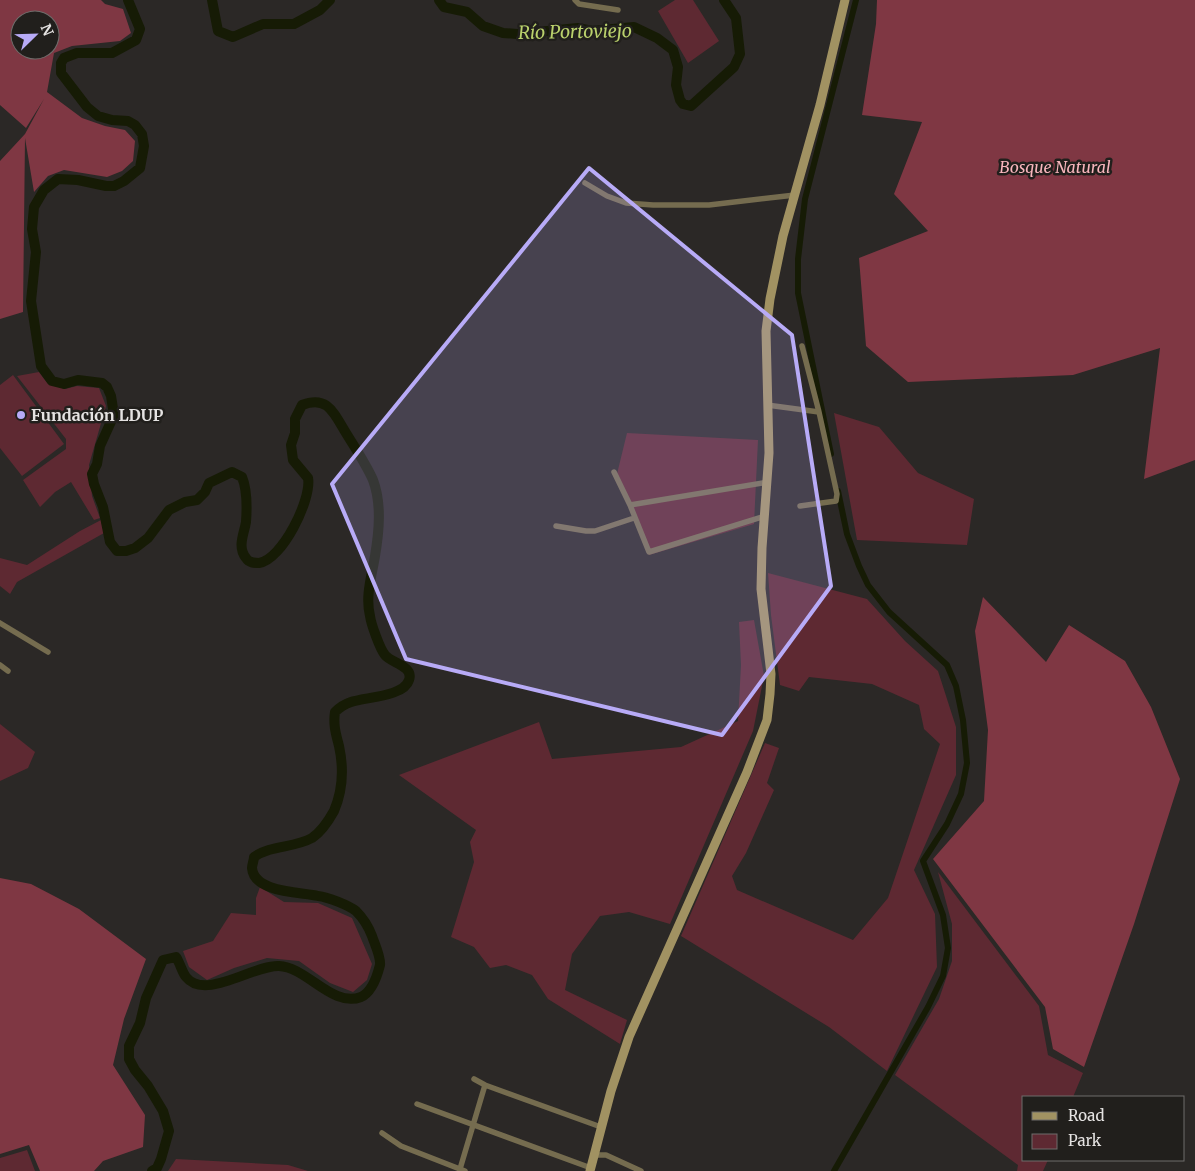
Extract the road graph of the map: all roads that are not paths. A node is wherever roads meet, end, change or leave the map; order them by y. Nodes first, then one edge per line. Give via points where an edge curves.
1 (575, 0) edge
2 (845, 0) edge
3 (618, 10) dead end
4 (585, 183) dead end
5 (795, 195) junction
6 (802, 346) dead end
7 (767, 405) junction
8 (819, 412) junction
9 (614, 472) dead end
10 (768, 482) junction
11 (630, 505) junction
12 (800, 506) dead end
13 (765, 516) junction
14 (634, 518) junction
15 (556, 526) dead end
16 (0, 623) edge
17 (48, 652) dead end
18 (0, 665) edge
19 (8, 671) dead end
20 (474, 1079) dead end
21 (485, 1085) junction
22 (417, 1104) dead end
23 (474, 1124) junction
24 (601, 1128) junction
25 (382, 1133) dead end
26 (593, 1155) junction
27 (590, 1169) edge
28 (463, 1170) edge
29 (641, 1171) edge

1 - 3 street via 579,4
2 - 5 street
4 - 5 street via 626,203 653,205 709,205
5 - 7 street via 770,299 766,331
6 - 8 street
7 - 8 street
7 - 10 street
8 - 12 street via 836,502
9 - 11 street
10 - 11 street
10 - 13 street
11 - 14 street
13 - 14 street via 649,552
13 - 24 street via 761,589 771,674 767,720 747,772 628,1037
14 - 15 street via 595,531
16 - 17 street
18 - 19 street
20 - 21 street
21 - 23 street
21 - 24 street
22 - 23 street
23 - 27 street
23 - 28 street
24 - 26 street
25 - 28 street via 401,1146
26 - 27 street
26 - 29 street via 606,1155

